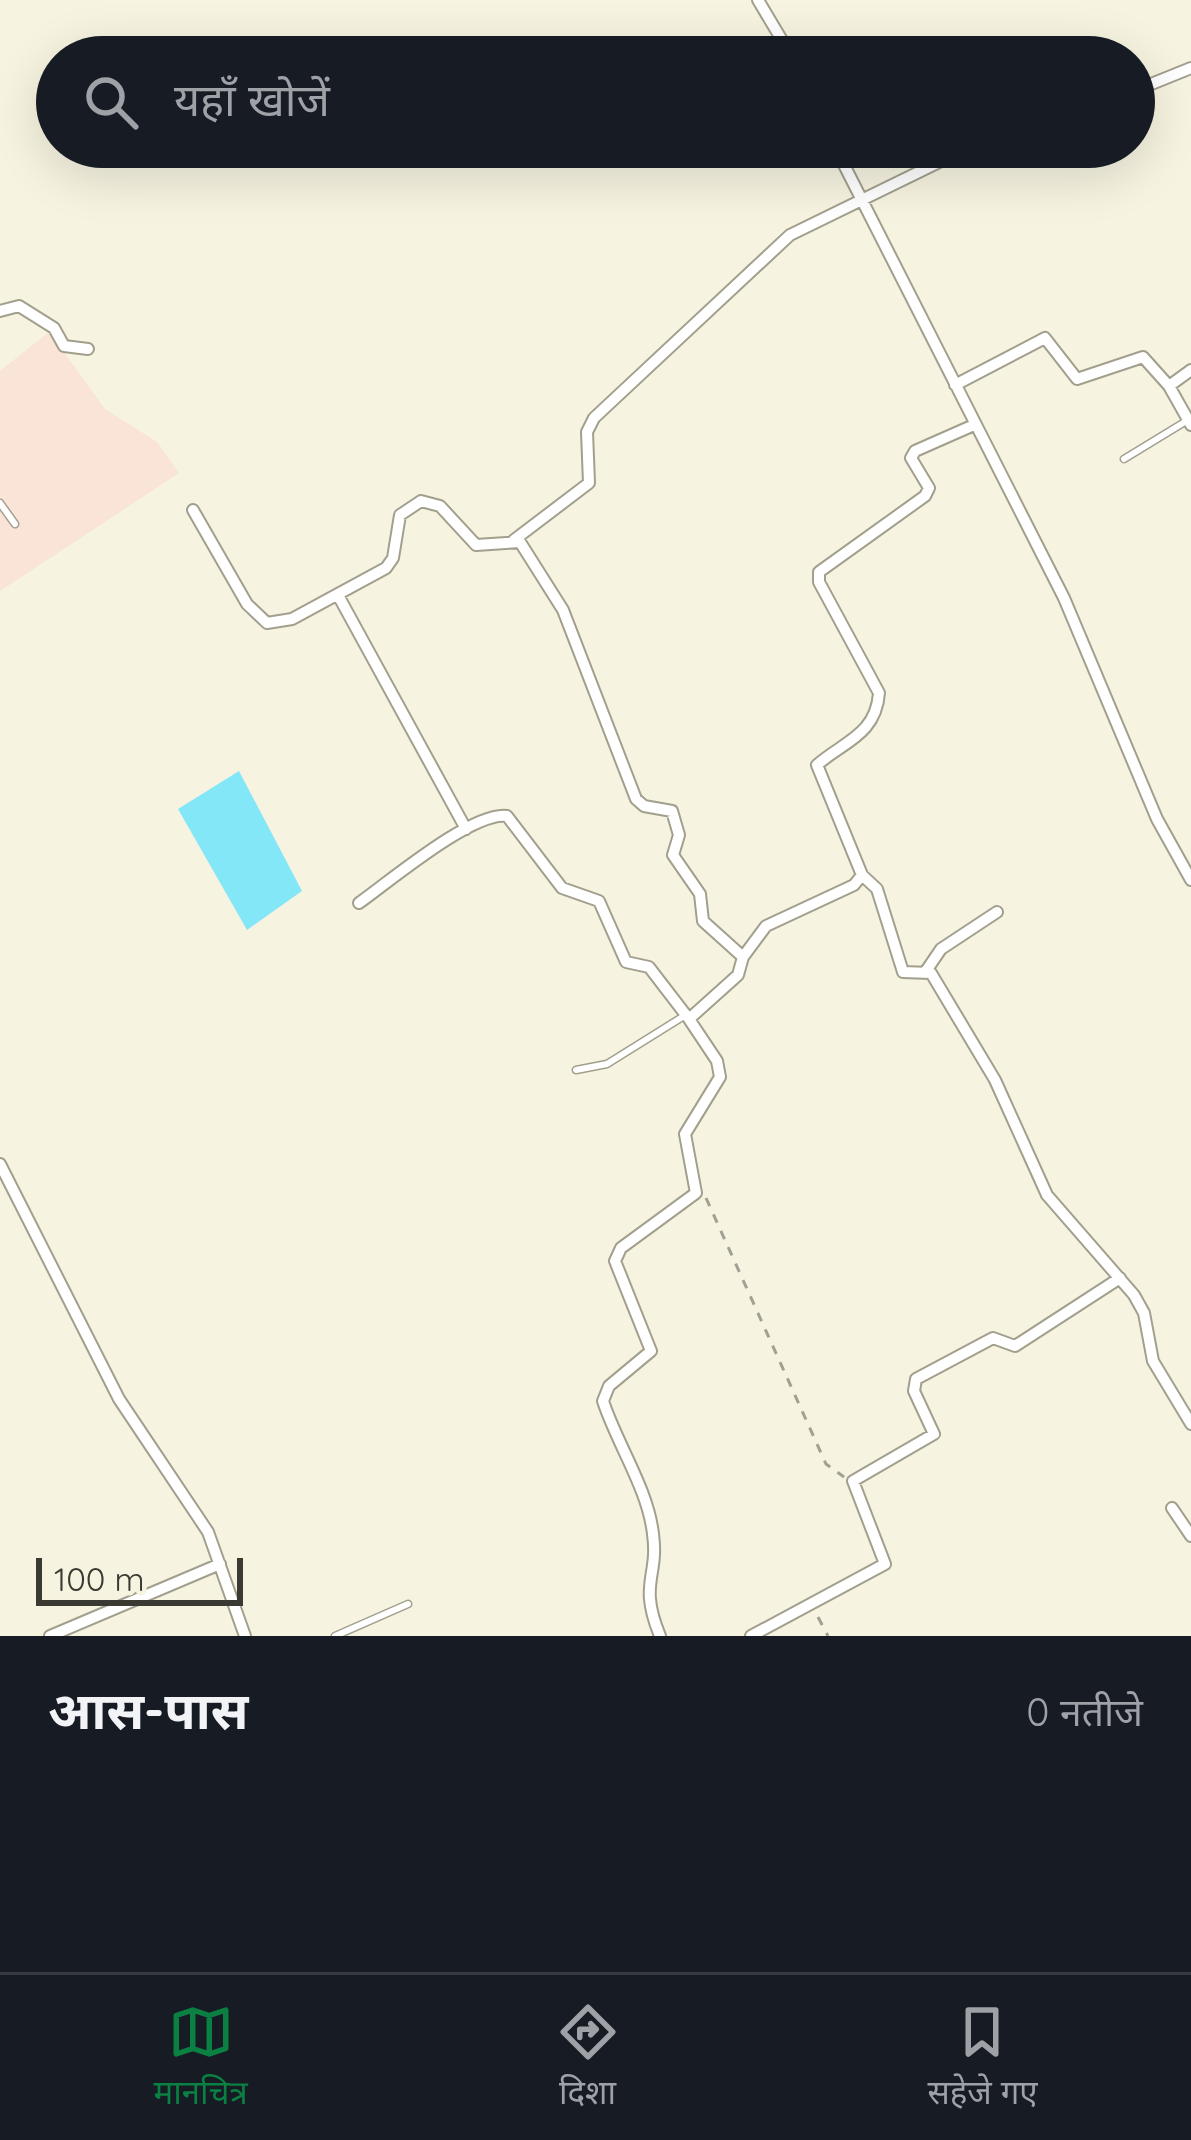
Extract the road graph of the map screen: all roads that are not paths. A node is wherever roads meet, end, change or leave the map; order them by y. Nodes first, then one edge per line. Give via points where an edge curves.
1 (758, 0) edge
2 (779, 36) edge
3 (1191, 68) edge
4 (1155, 83) edge
5 (845, 168) edge
6 (930, 168) edge
7 (862, 203) junction
8 (0, 310) edge
9 (88, 349) dead end
10 (1191, 370) edge
11 (955, 385) junction
12 (1169, 386) junction
13 (1190, 422) edge
14 (974, 425) junction
15 (1124, 459) dead end
16 (0, 502) edge
17 (193, 510) dead end
18 (15, 524) dead end
19 (514, 540) junction
20 (339, 597) junction
21 (466, 829) junction
22 (862, 875) junction
23 (1191, 880) edge
24 (359, 903) dead end
25 (997, 913) dead end
26 (743, 957) junction
27 (926, 971) junction
28 (687, 1017) junction
29 (576, 1070) dead end
30 (0, 1165) edge
31 (1120, 1278) junction
32 (1190, 1419) edge
33 (1172, 1508) dead end
34 (1191, 1536) edge
35 (220, 1564) junction
36 (408, 1604) dead end
37 (50, 1636) edge
38 (245, 1636) edge
39 (335, 1636) edge
40 (660, 1636) edge
41 (751, 1636) edge

1 - 2 street
3 - 4 street
5 - 7 street
6 - 7 street
7 - 11 street
7 - 19 street via 790,235 687,327 589,425 584,489
8 - 9 street via 19,306 54,328 64,346
10 - 12 street
11 - 12 street via 1045,338 1077,379 1143,356
11 - 14 street
12 - 13 street
13 - 15 lane
14 - 22 street via 915,451 926,496 819,572 879,693 860,735 817,765
14 - 23 street via 1064,598
16 - 18 lane
17 - 20 street via 259,618 279,623
19 - 20 street via 476,544 440,506 421,501 400,515 386,568
19 - 26 street via 557,596 637,799 667,806 676,819 673,855 700,894 703,921
20 - 21 street
21 - 24 street
21 - 28 street via 507,816 562,888 598,901 622,957 650,967
22 - 26 street via 766,926
22 - 27 street via 877,890 903,971
25 - 27 street via 940,949
26 - 28 street via 738,975
27 - 31 street via 995,1080 1047,1196
28 - 29 lane via 608,1064
28 - 40 street via 720,1069 685,1134 698,1187 618,1254 616,1271 651,1351 603,1401 654,1535 646,1592
30 - 35 street via 78,1325
31 - 32 street via 1144,1313 1153,1360
31 - 41 street via 1015,1346 993,1338 916,1378 934,1434 853,1481 885,1564
33 - 34 street
35 - 37 street
35 - 38 street
36 - 39 lane

